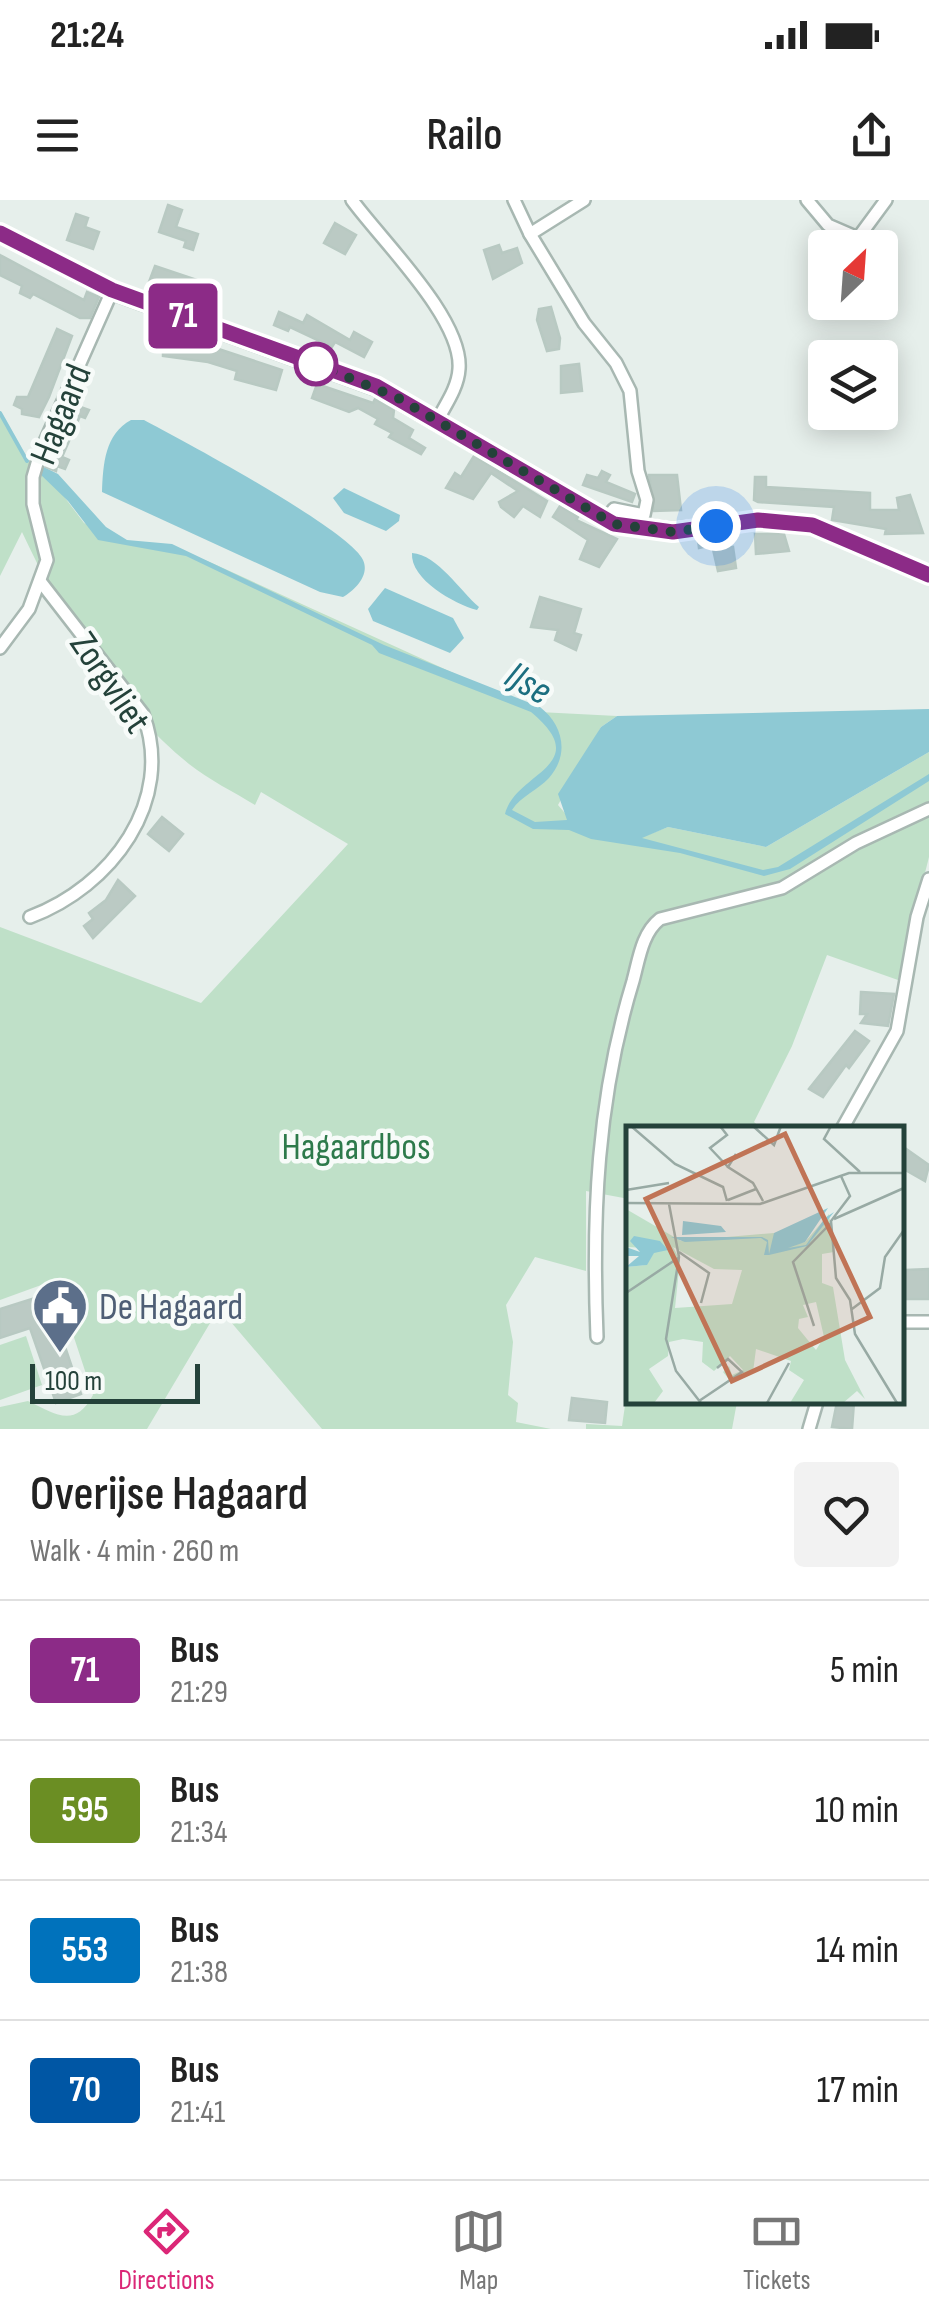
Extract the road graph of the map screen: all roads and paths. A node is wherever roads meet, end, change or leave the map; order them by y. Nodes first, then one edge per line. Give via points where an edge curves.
1 (352, 200) edge
2 (514, 200) edge
3 (584, 200) edge
4 (807, 200) edge
5 (886, 200) edge
6 (0, 232) edge
7 (530, 234) junction
8 (112, 290) junction
9 (438, 419) junction
10 (605, 520) junction
11 (929, 574) edge
12 (40, 581) junction
13 (0, 648) edge
14 (929, 809) edge
15 (929, 879) edge
16 (30, 916) dead end
17 (844, 1126) edge
18 (598, 1337) dead end
19 (816, 1404) edge
20 (810, 1429) edge

1 - 9 street via 435,305 458,351 456,382
2 - 7 street
3 - 7 street
4 - 5 street via 828,226 858,238
6 - 8 main road
7 - 10 street via 630,391 644,515 614,508
8 - 9 main road via 376,386
8 - 12 street, Hagaard via 33,476 47,554
9 - 10 main road
10 - 11 main road via 673,532 758,520 812,525
12 - 13 street, Hagaard
12 - 16 street, Zorgvliet via 143,714 154,775 114,859 65,902
14 - 18 street via 782,888 660,920 649,929 605,1097 593,1230
15 - 17 street via 897,1031
19 - 20 street

